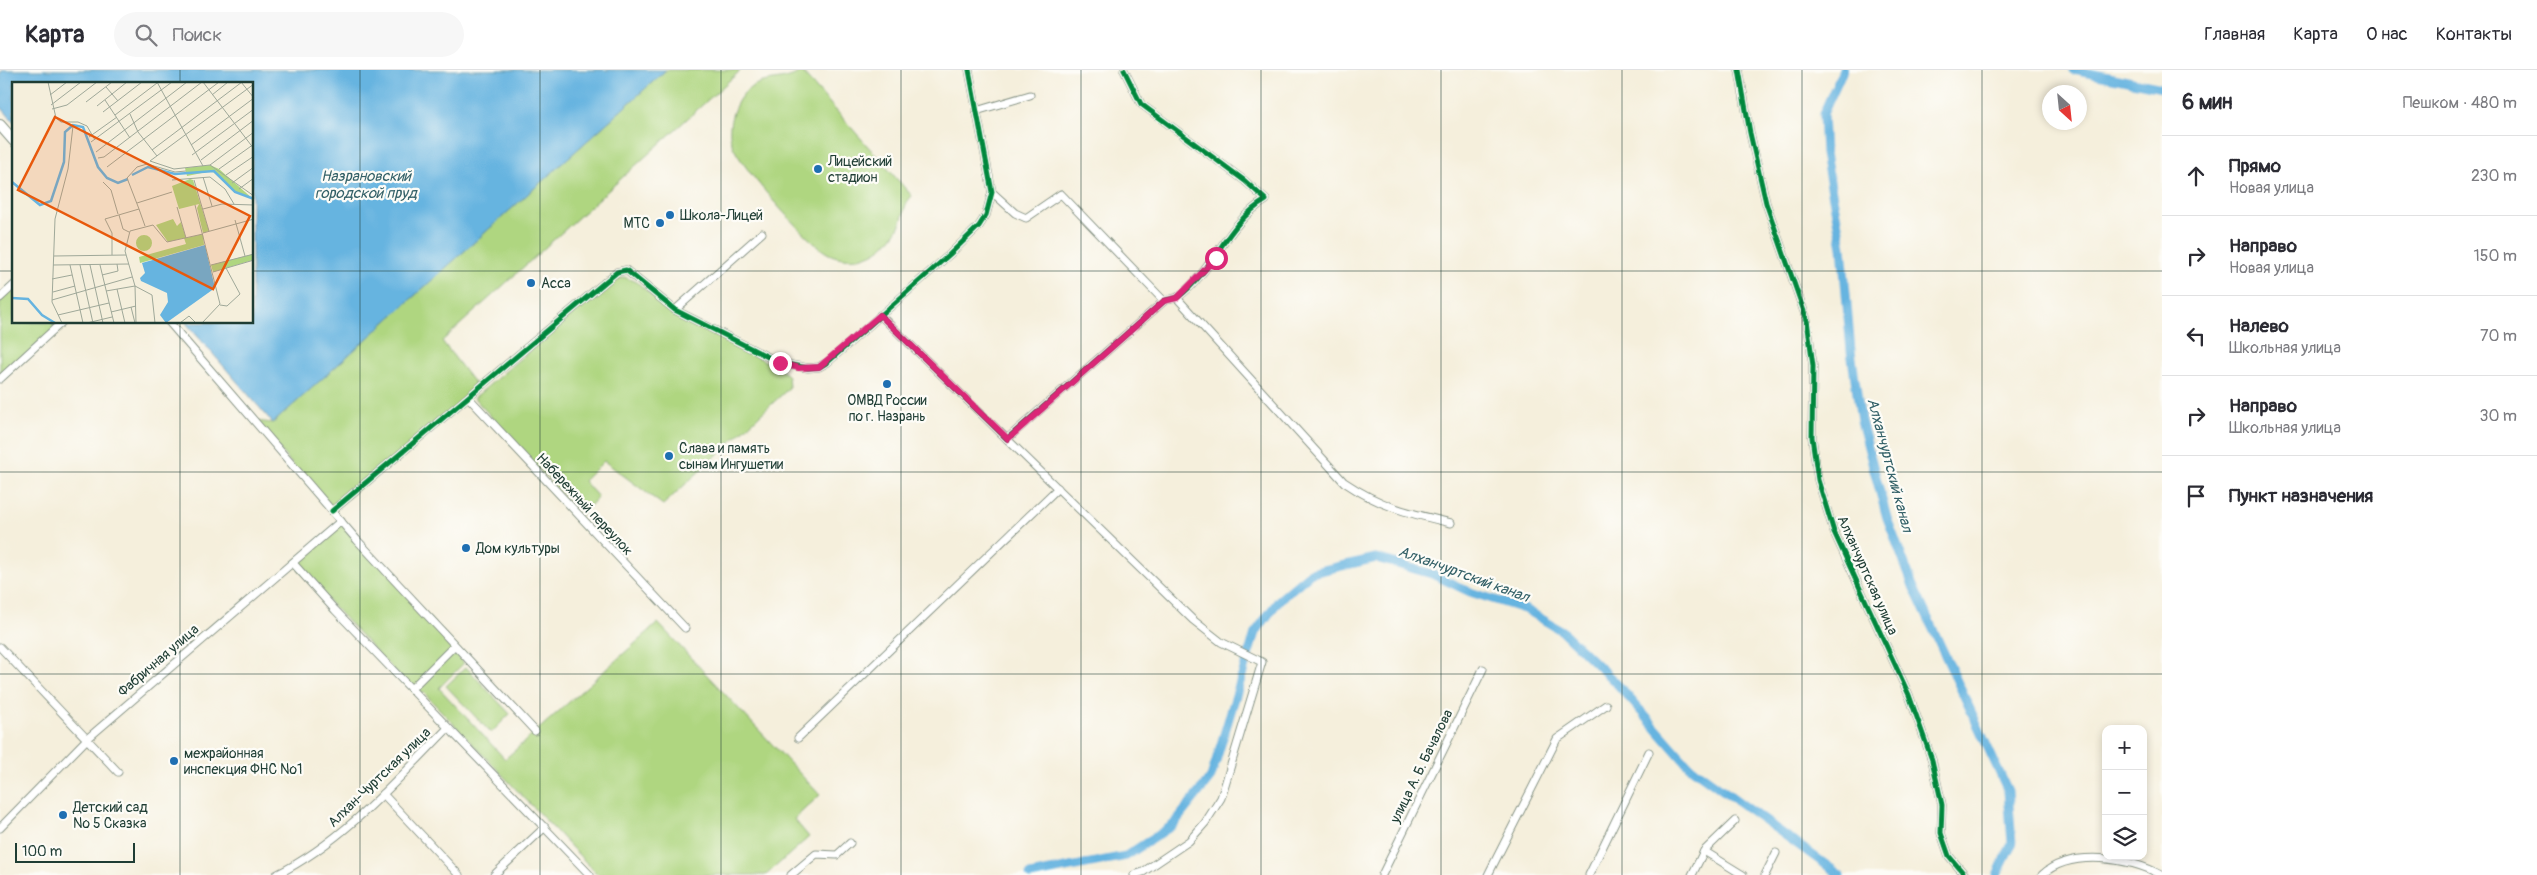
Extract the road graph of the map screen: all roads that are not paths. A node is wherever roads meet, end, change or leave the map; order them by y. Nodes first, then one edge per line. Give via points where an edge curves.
1 (969, 70) edge
2 (1124, 70) edge
3 (1740, 70) edge
4 (1030, 94) dead end
5 (976, 111) junction
6 (0, 125) edge
7 (12, 139) edge
8 (992, 192) junction
9 (762, 233) dead end
10 (12, 287) edge
11 (0, 298) edge
12 (1177, 298) junction
13 (1164, 301) junction
14 (675, 310) junction
15 (880, 315) junction
16 (60, 324) edge
17 (171, 324) edge
18 (0, 379) edge
19 (468, 397) junction
20 (1008, 439) junction
21 (1058, 488) junction
22 (332, 511) junction
23 (341, 521) junction
24 (1451, 523) dead end
25 (293, 563) junction
26 (685, 628) dead end
27 (454, 646) junction
28 (0, 647) edge
29 (1482, 669) dead end
30 (411, 688) junction
31 (1606, 705) dead end
32 (448, 728) junction
33 (535, 731) dead end
34 (798, 738) dead end
35 (88, 739) junction
36 (1649, 752) dead end
37 (118, 772) dead end
38 (383, 794) junction
39 (1735, 821) dead end
40 (545, 827) junction
41 (0, 828) edge
42 (850, 843) dead end
43 (1704, 851) junction
44 (1776, 853) dead end
45 (276, 875) edge
46 (459, 875) edge
47 (494, 875) edge
48 (590, 875) edge
49 (791, 875) edge
50 (1134, 875) edge
51 (1382, 875) edge
52 (1488, 875) edge
53 (1589, 875) edge
54 (1692, 875) edge
55 (1743, 875) edge
56 (1765, 875) edge
57 (1965, 875) edge
58 (2042, 875) edge
59 (2161, 875) edge

1 - 5 street
2 - 12 street via 1141,104 1266,200 1239,221 1216,258
3 - 57 street, Алханчуртская улица via 1766,203 1807,320 1813,366 1812,436 1818,480 1834,532 1909,695 1932,760 1942,804 1942,833 1949,856
4 - 5 street
5 - 8 street
6 - 7 street
8 - 13 street via 1015,213 1026,218 1062,194
8 - 15 street via 986,215 979,226
9 - 14 street
10 - 11 street
12 - 13 street
12 - 24 street via 1344,482 1369,499
13 - 20 street
14 - 15 street via 780,363 799,368 819,367 828,362
14 - 19 street via 634,274 626,270 617,272
15 - 20 street
16 - 18 street
17 - 22 street
19 - 22 street
19 - 26 street, Набережный переулок
20 - 21 street
21 - 34 street
21 - 50 street via 1193,620 1221,642 1262,662 1221,798 1189,841
22 - 23 street
23 - 25 street, Фабричная улица
23 - 27 street
25 - 30 street
25 - 35 street, Фабричная улица
27 - 30 street
27 - 33 street
28 - 35 street
29 - 51 street, улица А. Б. Бачалова
30 - 32 street
31 - 52 street via 1557,739
32 - 38 street, Алхан-Чуртская улица
32 - 40 street
35 - 37 street
35 - 41 street, Фабричная улица
36 - 53 street
38 - 45 street, Алхан-Чуртская улица via 344,830 300,863
38 - 46 street
39 - 43 street
40 - 47 street
40 - 48 street
42 - 49 street via 837,855 816,854
43 - 54 street
43 - 55 street
44 - 56 street
58 - 59 street via 2049,868 2086,858 2120,860

